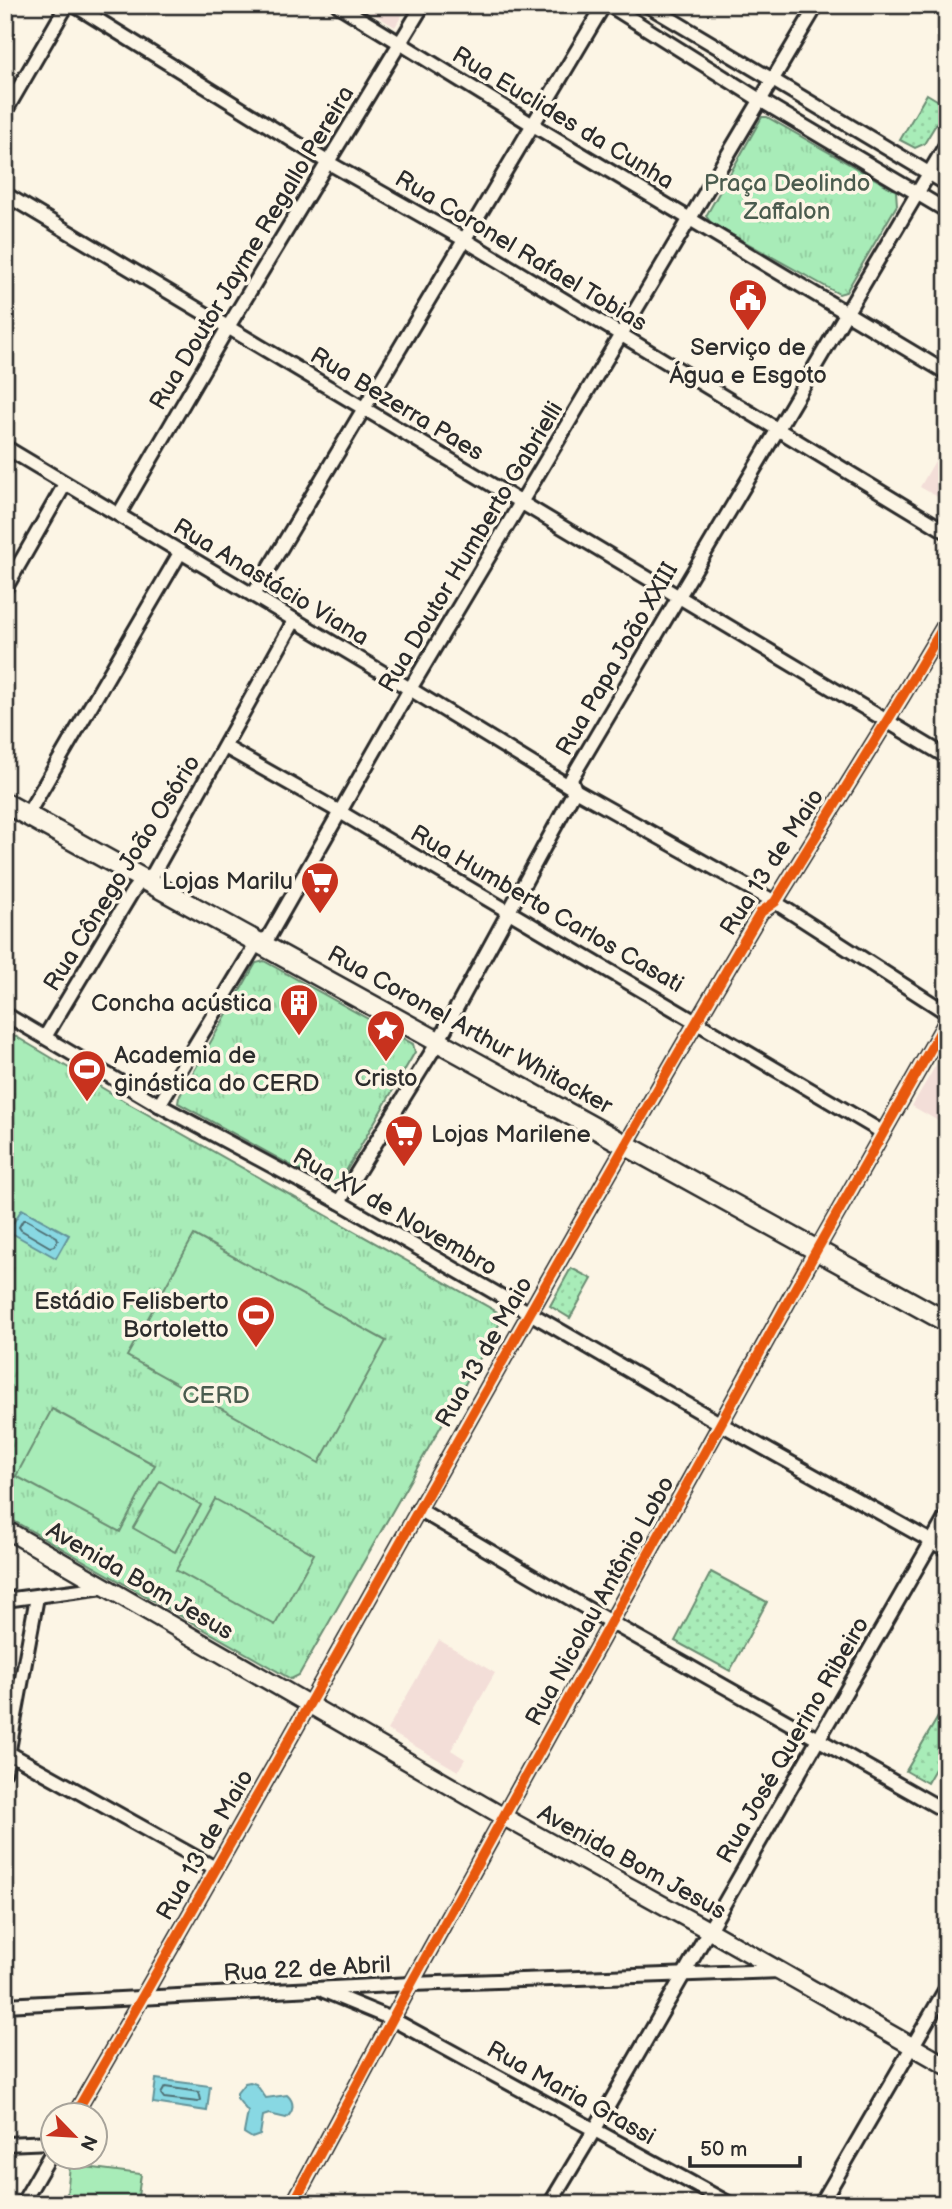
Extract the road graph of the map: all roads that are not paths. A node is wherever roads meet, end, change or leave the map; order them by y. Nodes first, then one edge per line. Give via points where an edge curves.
1 (67, 5) edge
2 (74, 5) edge
3 (338, 5) edge
4 (423, 5) edge
5 (606, 5) edge
6 (647, 5) edge
7 (817, 5) edge
8 (400, 43) junction
9 (772, 80) junction
10 (760, 100) junction
11 (5, 112) edge
12 (533, 125) junction
13 (947, 143) edge
14 (329, 163) junction
15 (929, 172) junction
16 (947, 184) edge
17 (916, 192) junction
18 (5, 194) edge
19 (947, 211) edge
20 (691, 220) junction
21 (465, 240) junction
22 (847, 313) junction
23 (228, 327) junction
24 (621, 335) junction
25 (947, 373) edge
26 (365, 408) junction
27 (776, 429) junction
28 (5, 447) edge
29 (65, 484) junction
30 (521, 503) junction
31 (119, 514) junction
32 (947, 532) edge
33 (180, 553) junction
34 (5, 589) edge
35 (253, 595) junction
36 (677, 598) junction
37 (294, 621) junction
38 (947, 621) edge
39 (410, 688) junction
40 (887, 721) junction
41 (225, 747) junction
42 (947, 757) edge
43 (575, 790) junction
44 (5, 803) edge
45 (340, 812) junction
46 (27, 816) junction
47 (142, 879) junction
48 (775, 902) junction
49 (510, 911) junction
50 (258, 941) junction
51 (947, 1013) edge
52 (5, 1014) edge
53 (947, 1020) edge
54 (696, 1021) junction
55 (45, 1037) junction
56 (438, 1042) junction
57 (159, 1105) junction
58 (882, 1132) junction
59 (624, 1144) junction
60 (339, 1202) junction
61 (816, 1251) junction
62 (531, 1314) junction
63 (947, 1322) edge
64 (721, 1424) junction
65 (418, 1510) junction
66 (947, 1515) edge
67 (5, 1529) edge
68 (931, 1541) junction
69 (947, 1550) edge
70 (104, 1587) junction
71 (37, 1597) junction
72 (5, 1600) edge
73 (612, 1623) junction
74 (309, 1705) junction
75 (818, 1737) junction
76 (7, 1753) edge
77 (5, 1771) edge
78 (947, 1812) edge
79 (503, 1817) junction
80 (215, 1868) junction
81 (708, 1930) junction
82 (779, 1971) junction
83 (683, 1976) junction
84 (411, 1984) junction
85 (947, 1987) edge
86 (319, 1989) junction
87 (143, 1997) junction
88 (5, 2004) edge
89 (392, 2020) junction
90 (912, 2046) junction
91 (947, 2066) edge
92 (84, 2100) edge
93 (595, 2129) junction
94 (38, 2143) edge
95 (5, 2144) edge
96 (42, 2170) edge
97 (22, 2204) edge
98 (293, 2204) edge
99 (550, 2204) edge
100 (730, 2204) edge
101 (821, 2204) edge

1 - 11 street
2 - 14 street, Rua Coronel Rafael Tobias
3 - 8 street, Rua Euclides da Cunha
4 - 8 street, Rua Doutor Jayme Regallo Pereira
5 - 10 street
5 - 12 street
6 - 9 street
7 - 9 street, Rua Doutor Humberto Gabrielli
8 - 12 street, Rua Euclides da Cunha
8 - 14 street, Rua Doutor Jayme Regallo Pereira
9 - 10 street, Rua Doutor Humberto Gabrielli
9 - 15 street
10 - 17 street
10 - 20 street, Rua Doutor Humberto Gabrielli
12 - 20 street, Rua Euclides da Cunha
12 - 21 street
13 - 15 street, Rua Papa João XXIII
14 - 21 street, Rua Coronel Rafael Tobias
14 - 23 street, Rua Doutor Jayme Regallo Pereira
15 - 16 street
15 - 17 street, Rua Papa João XXIII
17 - 19 street
17 - 22 street, Rua Papa João XXIII
18 - 23 street, Rua Bezerra Paes
20 - 22 street, Rua Euclides da Cunha
20 - 24 street, Rua Doutor Humberto Gabrielli
21 - 24 street, Rua Coronel Rafael Tobias
21 - 26 street
22 - 25 street, Rua Euclides da Cunha
22 - 27 street, Rua Papa João XXIII
23 - 26 street, Rua Bezerra Paes
23 - 31 street, Rua Doutor Jayme Regallo Pereira
24 - 27 street, Rua Coronel Rafael Tobias
24 - 30 street, Rua Doutor Humberto Gabrielli
26 - 30 street, Rua Bezerra Paes
26 - 35 street
27 - 32 street, Rua Coronel Rafael Tobias
27 - 36 street, Rua Papa João XXIII
28 - 29 street, Rua Anastácio Viana
29 - 31 street, Rua Anastácio Viana
29 - 34 street
30 - 36 street, Rua Bezerra Paes
30 - 39 street, Rua Doutor Humberto Gabrielli
31 - 33 street, Rua Anastácio Viana
33 - 35 street, Rua Anastácio Viana
33 - 46 street
35 - 37 street, Rua Anastácio Viana
36 - 40 street, Rua Bezerra Paes
36 - 43 street, Rua Papa João XXIII via 571,779
37 - 39 street, Rua Anastácio Viana
37 - 41 street, Rua Cônego João Osório
38 - 40 street, Rua 13 de Maio
39 - 43 street, Rua Anastácio Viana
39 - 45 street, Rua Doutor Humberto Gabrielli
40 - 42 street, Rua Bezerra Paes
40 - 48 street, Rua 13 de Maio
41 - 45 street, Rua Humberto Carlos Casati
41 - 47 street, Rua Cônego João Osório via 153,874
43 - 48 street, Rua Anastácio Viana
43 - 49 street, Rua Papa João XXIII
44 - 46 main road, Rua Coronel Arthur Whitacker
45 - 49 street, Rua Humberto Carlos Casati
45 - 50 street, Rua Doutor Humberto Gabrielli via 268,938
46 - 47 main road, Rua Coronel Arthur Whitacker
47 - 50 main road, Rua Coronel Arthur Whitacker
47 - 55 street, Rua Cônego João Osório
48 - 51 street, Rua Anastácio Viana
48 - 54 street, Rua 13 de Maio via 761,912
49 - 54 street, Rua Humberto Carlos Casati
49 - 56 street, Rua Papa João XXIII
50 - 56 main road, Rua Coronel Arthur Whitacker
50 - 57 street, Rua Doutor Humberto Gabrielli
52 - 55 street, Rua XV de Novembro
53 - 58 street, Rua Nicolau Antônio Lobo
54 - 58 street, Rua Humberto Carlos Casati
54 - 59 street, Rua 13 de Maio
55 - 57 street, Rua XV de Novembro
56 - 59 main road, Rua Coronel Arthur Whitacker
56 - 60 street, Rua Papa João XXIII
57 - 60 street, Rua XV de Novembro
58 - 61 street, Rua Nicolau Antônio Lobo
59 - 61 main road, Rua Coronel Arthur Whitacker
59 - 62 street, Rua 13 de Maio
60 - 62 street, Rua XV de Novembro
61 - 63 main road, Rua Coronel Arthur Whitacker
61 - 64 street, Rua Nicolau Antônio Lobo
62 - 64 street, Rua XV de Novembro
62 - 65 street, Rua 13 de Maio
64 - 68 street, Rua XV de Novembro
64 - 73 street, Rua Nicolau Antônio Lobo
65 - 73 street
65 - 74 street, Rua 13 de Maio
66 - 68 street, Rua José Querino Ribeiro
67 - 70 street, Avenida Bom Jesus
68 - 69 street, Rua XV de Novembro
68 - 75 street, Rua José Querino Ribeiro
70 - 71 street
70 - 74 street, Avenida Bom Jesus
71 - 72 street
71 - 76 street
73 - 75 street
73 - 79 street, Rua Nicolau Antônio Lobo
74 - 79 street, Avenida Bom Jesus
74 - 80 street, Rua 13 de Maio
75 - 78 street
75 - 81 street, Rua José Querino Ribeiro
76 - 77 street
76 - 80 street
79 - 81 street, Avenida Bom Jesus
79 - 84 street, Rua Nicolau Antônio Lobo
80 - 87 street, Rua 13 de Maio
81 - 82 street, Avenida Bom Jesus
81 - 83 street, Rua José Querino Ribeiro
82 - 83 street, Rua 22 de Abril
82 - 90 street, Avenida Bom Jesus
83 - 84 street, Rua 22 de Abril
83 - 93 street, Rua José Querino Ribeiro
84 - 86 street, Rua 22 de Abril
84 - 89 street, Rua Nicolau Antônio Lobo
85 - 90 street
86 - 87 street, Rua 22 de Abril
86 - 89 street, Rua Maria Grassi
87 - 88 street, Rua 22 de Abril
87 - 92 street, Rua 13 de Maio
89 - 93 street, Rua Maria Grassi
89 - 98 street, Rua Nicolau Antônio Lobo
90 - 91 street, Avenida Bom Jesus
90 - 101 street
93 - 99 street, Rua José Querino Ribeiro
93 - 100 street, Rua Maria Grassi
94 - 95 street
96 - 97 street

